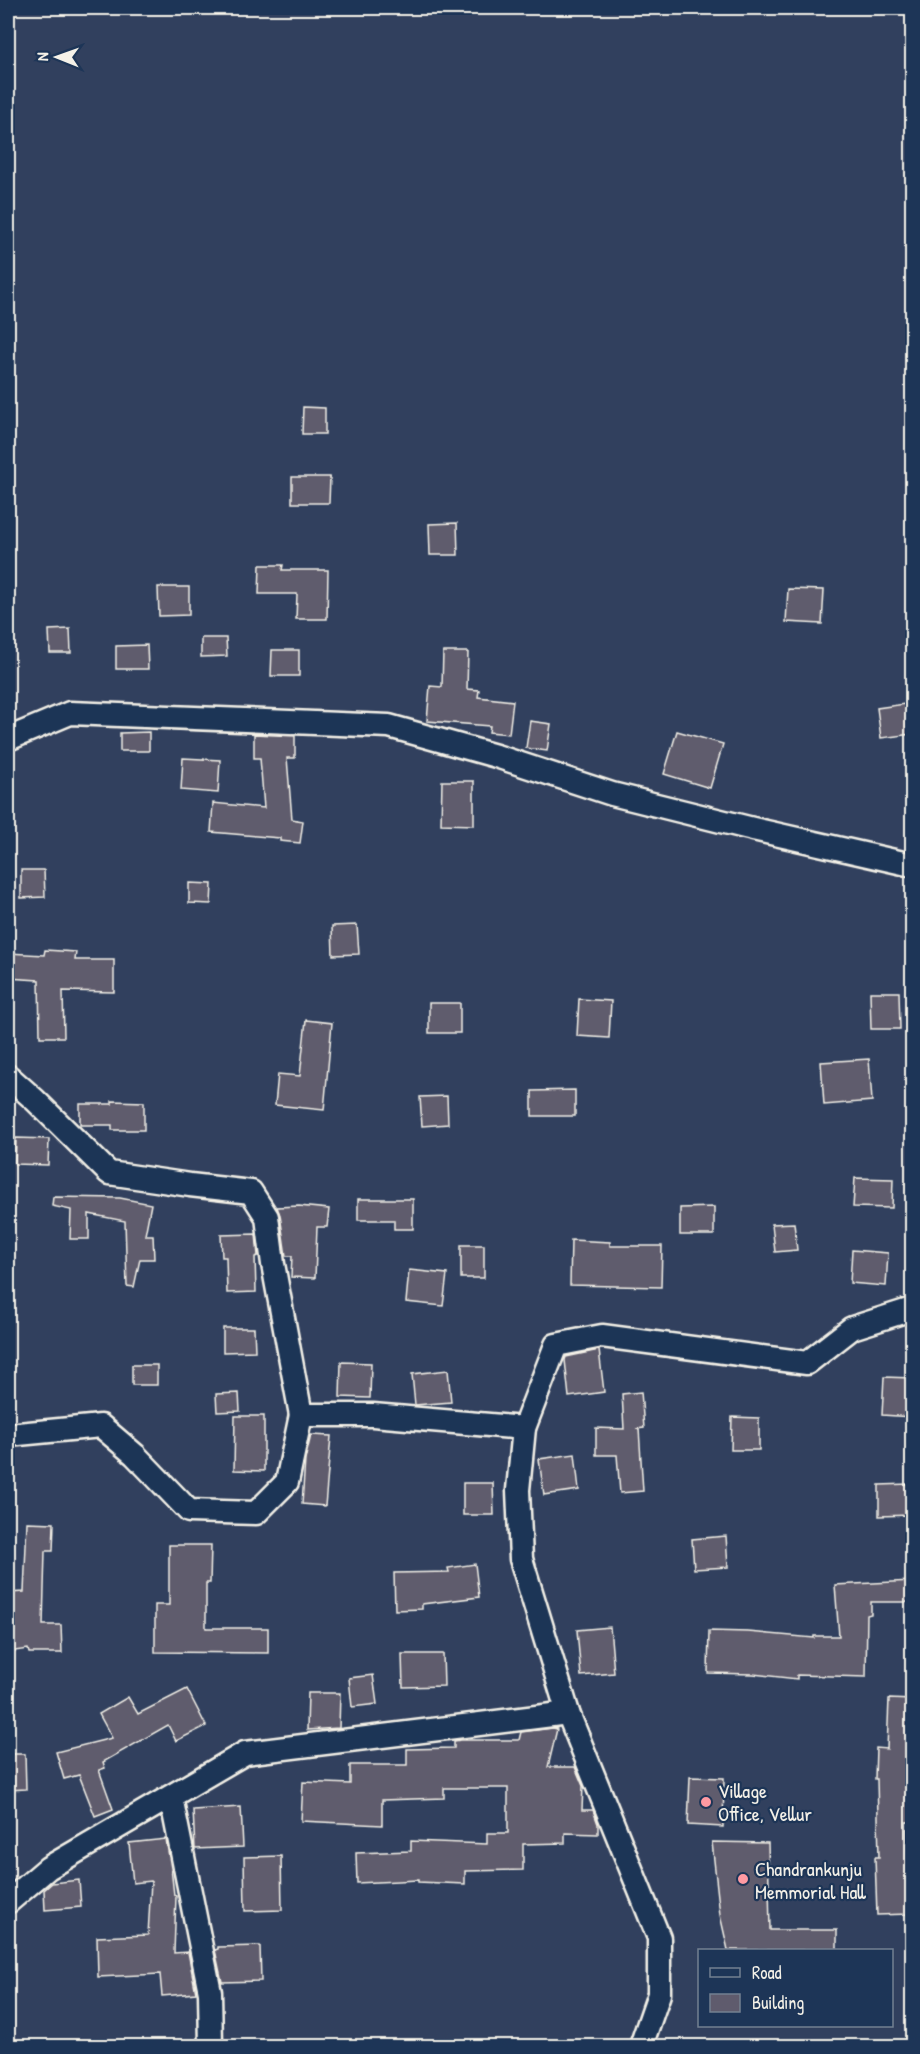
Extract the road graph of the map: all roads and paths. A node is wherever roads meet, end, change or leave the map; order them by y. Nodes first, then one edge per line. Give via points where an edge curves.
1 (8, 739) edge
2 (912, 865) edge
3 (8, 1076) edge
4 (912, 1309) edge
5 (301, 1415) junction
6 (524, 1428) junction
7 (8, 1435) edge
8 (568, 1713) junction
9 (171, 1797) junction
10 (8, 1902) edge
11 (211, 2046) edge
12 (640, 2046) edge

1 - 2 street via 70,713 389,726 612,794
3 - 5 street via 109,1173 251,1192 267,1217
4 - 6 street via 852,1328 807,1363 602,1336 556,1345
5 - 6 street via 373,1415
5 - 7 street via 287,1482 256,1513 189,1511 135,1455 100,1426
6 - 8 street via 518,1490 521,1559
8 - 9 street via 246,1753
8 - 12 street via 659,1938 659,1994
9 - 10 street via 48,1868
9 - 11 street via 210,1992

